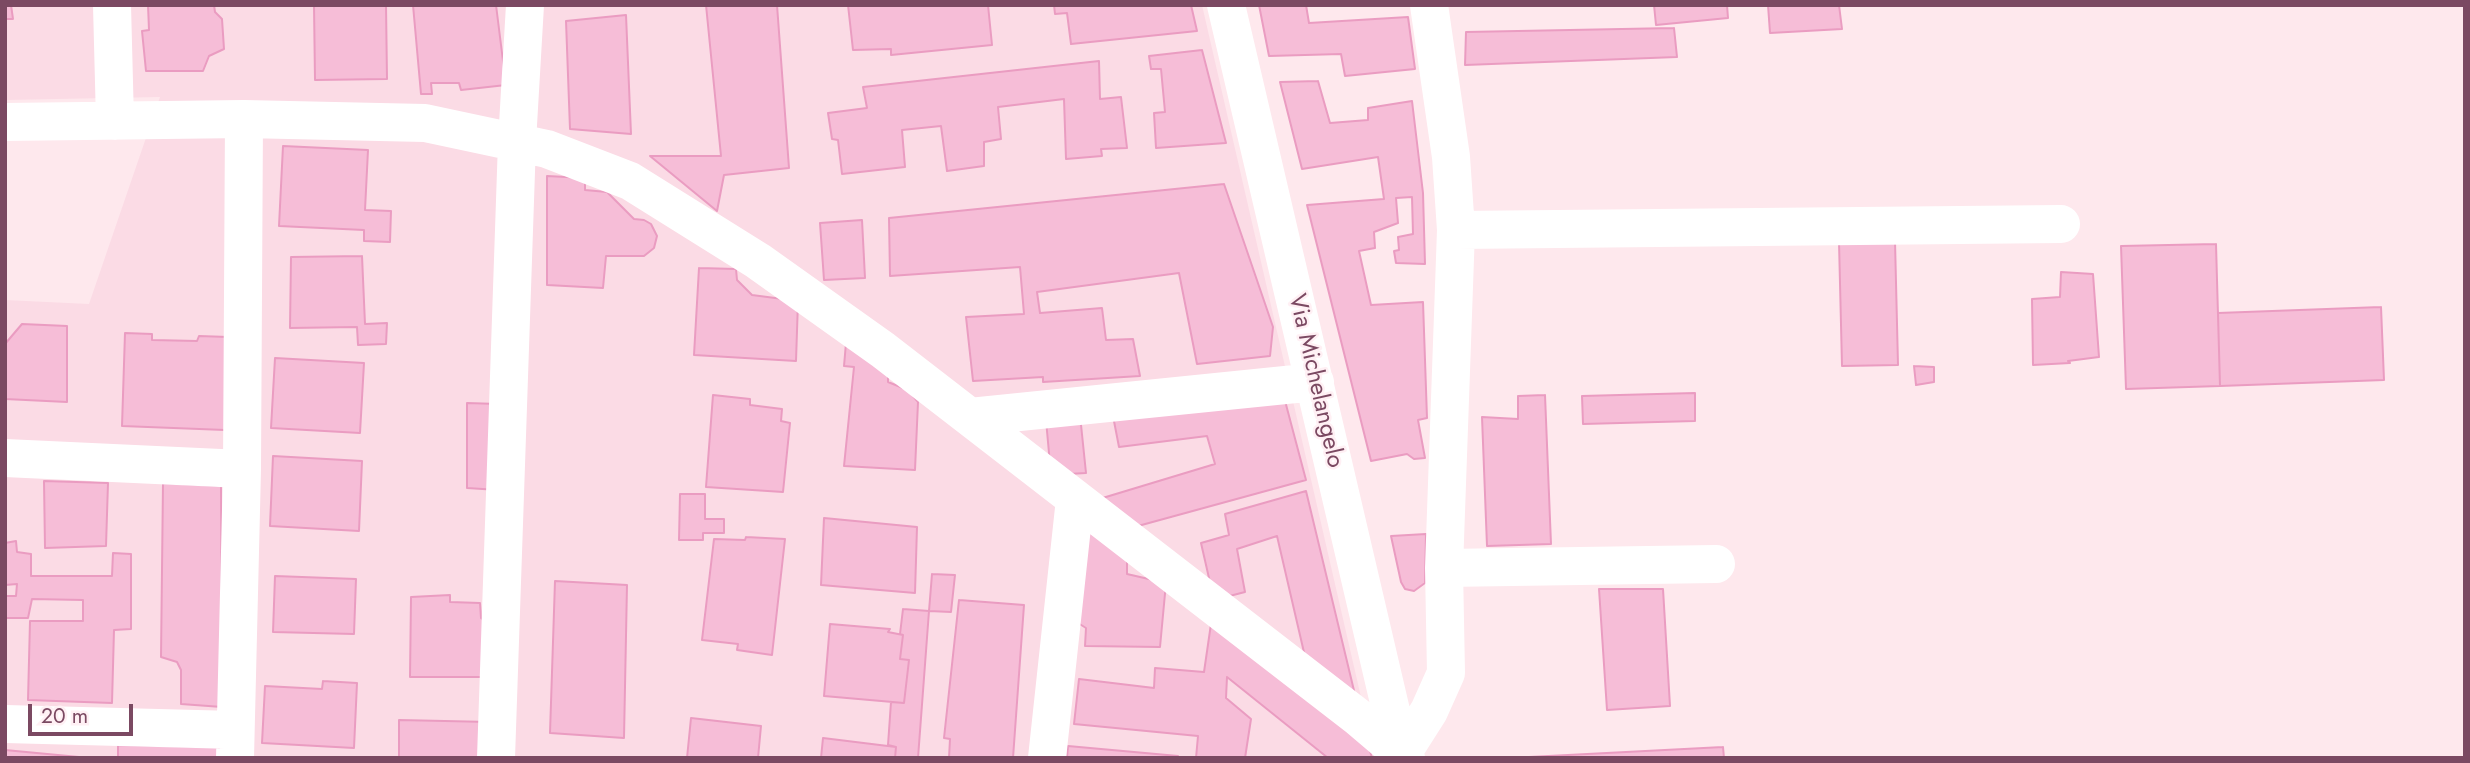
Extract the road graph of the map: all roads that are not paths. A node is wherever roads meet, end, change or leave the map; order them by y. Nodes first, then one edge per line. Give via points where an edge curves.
1 (112, 5) edge
2 (525, 5) edge
3 (1226, 5) edge
4 (1429, 5) edge
5 (244, 119) junction
6 (115, 121) junction
7 (5, 122) edge
8 (517, 142) junction
9 (2062, 224) dead end
10 (1456, 230) junction
11 (1315, 382) junction
12 (970, 417) junction
13 (5, 458) edge
14 (242, 469) junction
15 (1075, 499) junction
16 (1716, 564) dead end
17 (1444, 568) junction
18 (5, 724) edge
19 (235, 744) edge
20 (1403, 757) edge
21 (496, 758) edge
22 (1047, 758) edge

1 - 6 street
2 - 8 street
3 - 11 street, Via Michelangelo
4 - 10 street via 1451,157
5 - 6 street
5 - 8 street via 425,123
5 - 14 street
6 - 7 street
8 - 12 street via 629,181 758,261
8 - 21 street
9 - 10 street
10 - 17 street
11 - 12 street
11 - 20 street, Via Michelangelo
12 - 15 street
13 - 14 street
14 - 19 street
15 - 20 street
15 - 22 street
16 - 17 street
17 - 20 street via 1446,673
18 - 19 street

